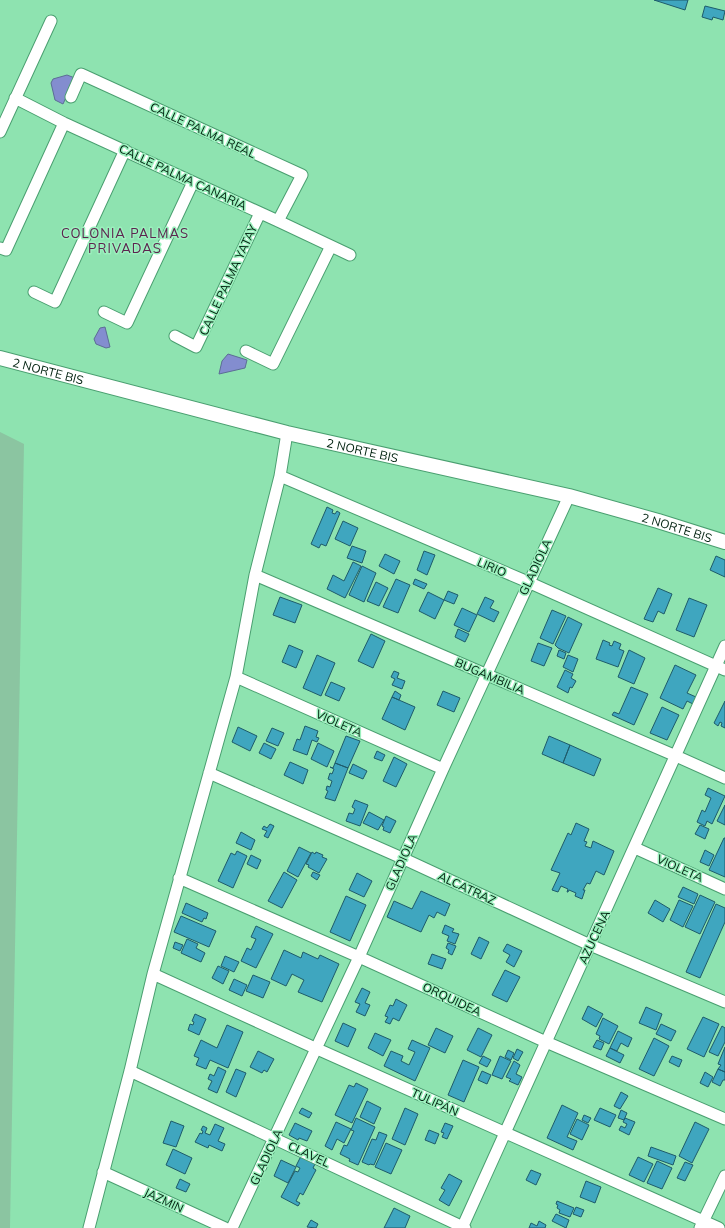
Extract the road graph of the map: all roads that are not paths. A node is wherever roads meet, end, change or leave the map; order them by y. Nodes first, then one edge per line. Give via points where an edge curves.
1 (51, 21) dead end
2 (71, 97) dead end
3 (15, 98) junction
4 (64, 123) junction
5 (0, 132) edge
6 (126, 150) junction
7 (193, 182) junction
8 (260, 213) junction
9 (278, 221) junction
10 (331, 246) junction
11 (0, 248) edge
12 (350, 255) dead end
13 (34, 292) dead end
14 (104, 312) dead end
15 (175, 336) dead end
16 (246, 352) dead end
17 (0, 358) edge
18 (287, 434) junction
19 (280, 476) junction
20 (569, 496) junction
21 (725, 542) edge
22 (255, 575) junction
23 (528, 582) junction
24 (725, 646) edge
25 (720, 668) edge
26 (486, 674) junction
27 (236, 677) junction
28 (676, 756) junction
29 (443, 769) junction
30 (209, 773) junction
31 (725, 778) edge
32 (635, 848) junction
33 (402, 858) junction
34 (180, 878) junction
35 (725, 889) edge
36 (590, 945) junction
37 (359, 956) junction
38 (153, 974) junction
39 (725, 1002) edge
40 (546, 1042) junction
41 (315, 1048) junction
42 (130, 1071) junction
43 (725, 1118) edge
44 (506, 1133) junction
45 (275, 1138) junction
46 (103, 1172) junction
47 (725, 1176) edge
48 (702, 1225) edge
49 (89, 1228) edge
50 (225, 1228) edge
51 (232, 1228) edge
52 (464, 1228) edge
53 (719, 1228) edge

1 - 3 street
2 - 9 street, CALLE PALMA REAL via 80,74 302,175
3 - 4 street, CALLE PALMA CANARIA
3 - 5 street
4 - 6 street, CALLE PALMA CANARIA
4 - 11 street via 6,250
6 - 7 street, CALLE PALMA CANARIA
6 - 13 street via 55,302
7 - 8 street, CALLE PALMA CANARIA
7 - 14 street via 127,323
8 - 9 street, CALLE PALMA CANARIA
8 - 15 street, CALLE PALMA YATAY via 196,347
9 - 10 street, CALLE PALMA CANARIA
10 - 12 street, CALLE PALMA CANARIA
10 - 16 street via 274,364
17 - 18 street, 2 NORTE BIS
18 - 19 street
18 - 20 street, 2 NORTE BIS
19 - 22 street
19 - 23 street, LIRIO
20 - 21 street, 2 NORTE BIS
20 - 23 street, GLADIOLA
22 - 26 street, BUGAMBILIA
22 - 27 street
23 - 25 street, LIRIO
23 - 26 street, GLADIOLA
24 - 25 street, AZUCENA
25 - 28 street, AZUCENA
26 - 28 street, BUGAMBILIA
26 - 29 street, GLADIOLA
27 - 29 street, VIOLETA
27 - 30 street
28 - 31 street, BUGAMBILIA
28 - 32 street, AZUCENA
29 - 33 street, GLADIOLA
30 - 33 street, ALCATRAZ
30 - 34 street
32 - 35 street, VIOLETA
32 - 36 street, AZUCENA
33 - 36 street, ALCATRAZ
33 - 37 street, GLADIOLA
34 - 37 street, ORQUIDEA
34 - 38 street
36 - 39 street, ALCATRAZ
36 - 40 street, AZUCENA
37 - 40 street, ORQUIDEA
37 - 41 street, GLADIOLA
38 - 41 street, TULIPÁN
38 - 42 street
40 - 43 street, ORQUIDEA
40 - 44 street, AZUCENA
41 - 44 street, TULIPÁN
41 - 45 street, GLADIOLA
42 - 45 street, CLAVEL
42 - 46 street
44 - 48 street, TULIPÁN
44 - 52 street, AZUCENA
45 - 51 street, GLADIOLA
45 - 52 street, CLAVEL
46 - 49 street
46 - 50 street, JAZMIN
47 - 48 street
48 - 53 street, TULIPÁN

